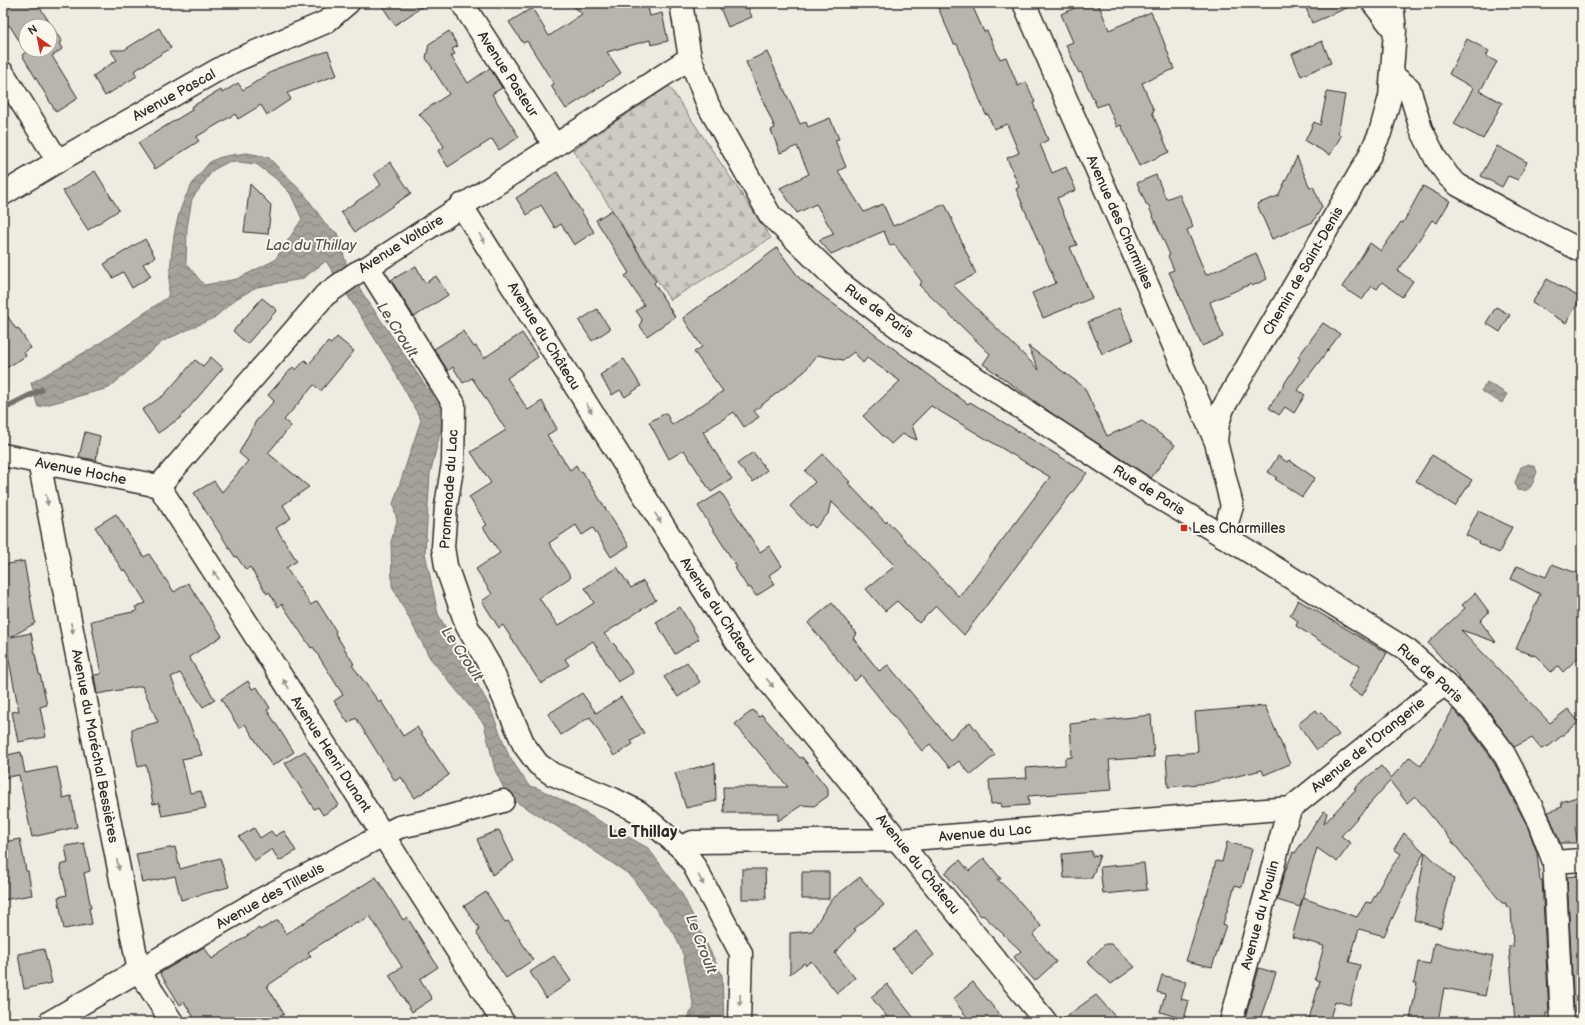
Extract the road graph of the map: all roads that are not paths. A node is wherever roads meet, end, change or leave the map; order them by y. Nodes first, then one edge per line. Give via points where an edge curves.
1 (348, 3) edge
2 (462, 3) edge
3 (681, 3) edge
4 (1024, 3) edge
5 (1373, 3) edge
6 (1392, 3) edge
7 (1395, 31) junction
8 (690, 58) junction
9 (3, 73) edge
10 (1392, 75) junction
11 (555, 146) junction
12 (58, 161) junction
13 (3, 194) edge
14 (461, 205) junction
15 (1582, 251) edge
16 (362, 270) junction
17 (1216, 442) junction
18 (3, 456) edge
19 (39, 462) junction
20 (159, 486) junction
21 (1223, 536) junction
22 (1446, 684) junction
23 (503, 801) dead end
24 (1291, 808) junction
25 (383, 835) junction
26 (898, 840) junction
27 (680, 847) junction
28 (1582, 860) edge
29 (1554, 862) junction
30 (139, 971) junction
31 (50, 1022) edge
32 (172, 1022) edge
33 (503, 1022) edge
34 (739, 1022) edge
35 (1046, 1022) edge
36 (1231, 1022) edge
37 (1562, 1022) edge

1 - 12 street, Avenue Pascal via 326,22 234,61
2 - 11 street, Avenue Pasteur
3 - 8 street, Rue de Paris
4 - 17 street, Avenue des Charmilles
5 - 7 street
6 - 7 street, Chemin de Saint-Denis
7 - 10 street, Chemin de Saint-Denis
8 - 11 street, Avenue Voltaire
8 - 21 street, Rue de Paris via 708,105 770,215 840,283 905,332 1153,494
9 - 12 street
10 - 15 street via 1410,88 1421,129 1436,159 1449,177 1458,185
10 - 17 street, Chemin de Saint-Denis via 1390,97 1380,133 1368,159 1223,408
11 - 14 street, Avenue Voltaire
12 - 13 street, Avenue Pascal
14 - 16 street, Avenue Voltaire
14 -> 26 street, Avenue du Château via 738,644
16 - 20 street, Avenue Voltaire via 336,286 315,305
16 - 27 street, Promenade du Lac via 454,404 453,462 443,547 446,566 467,626 490,666 524,744 538,764 552,774 639,812
17 - 21 street, Chemin de Saint-Denis via 1232,506
18 - 19 street, Avenue Hoche
19 - 20 street, Avenue Hoche
19 -> 30 street, Avenue du Maréchal Bessières
25 -> 20 street, Avenue Henri Dunant
21 - 22 street, Rue de Paris via 1407,650
22 - 24 street, Avenue de l'Orangerie
22 - 29 street, Rue de Paris via 1475,714 1502,750 1538,820
23 - 25 street, Avenue des Tilleuls via 447,818 399,827
24 - 26 street, Avenue du Lac
24 - 36 street, Avenue du Moulin
25 - 30 street, Avenue des Tilleuls via 258,901
25 - 33 street, Avenue Henri Dunant
26 - 27 street, Avenue du Lac via 693,842
26 - 35 street, Avenue du Château
27 -> 34 street, Promenade du Lac via 692,862 741,954
28 - 29 street
29 - 37 street, Rue de Paris
30 - 31 street, Avenue des Tilleuls
30 - 32 street, Avenue du Maréchal Bessières

